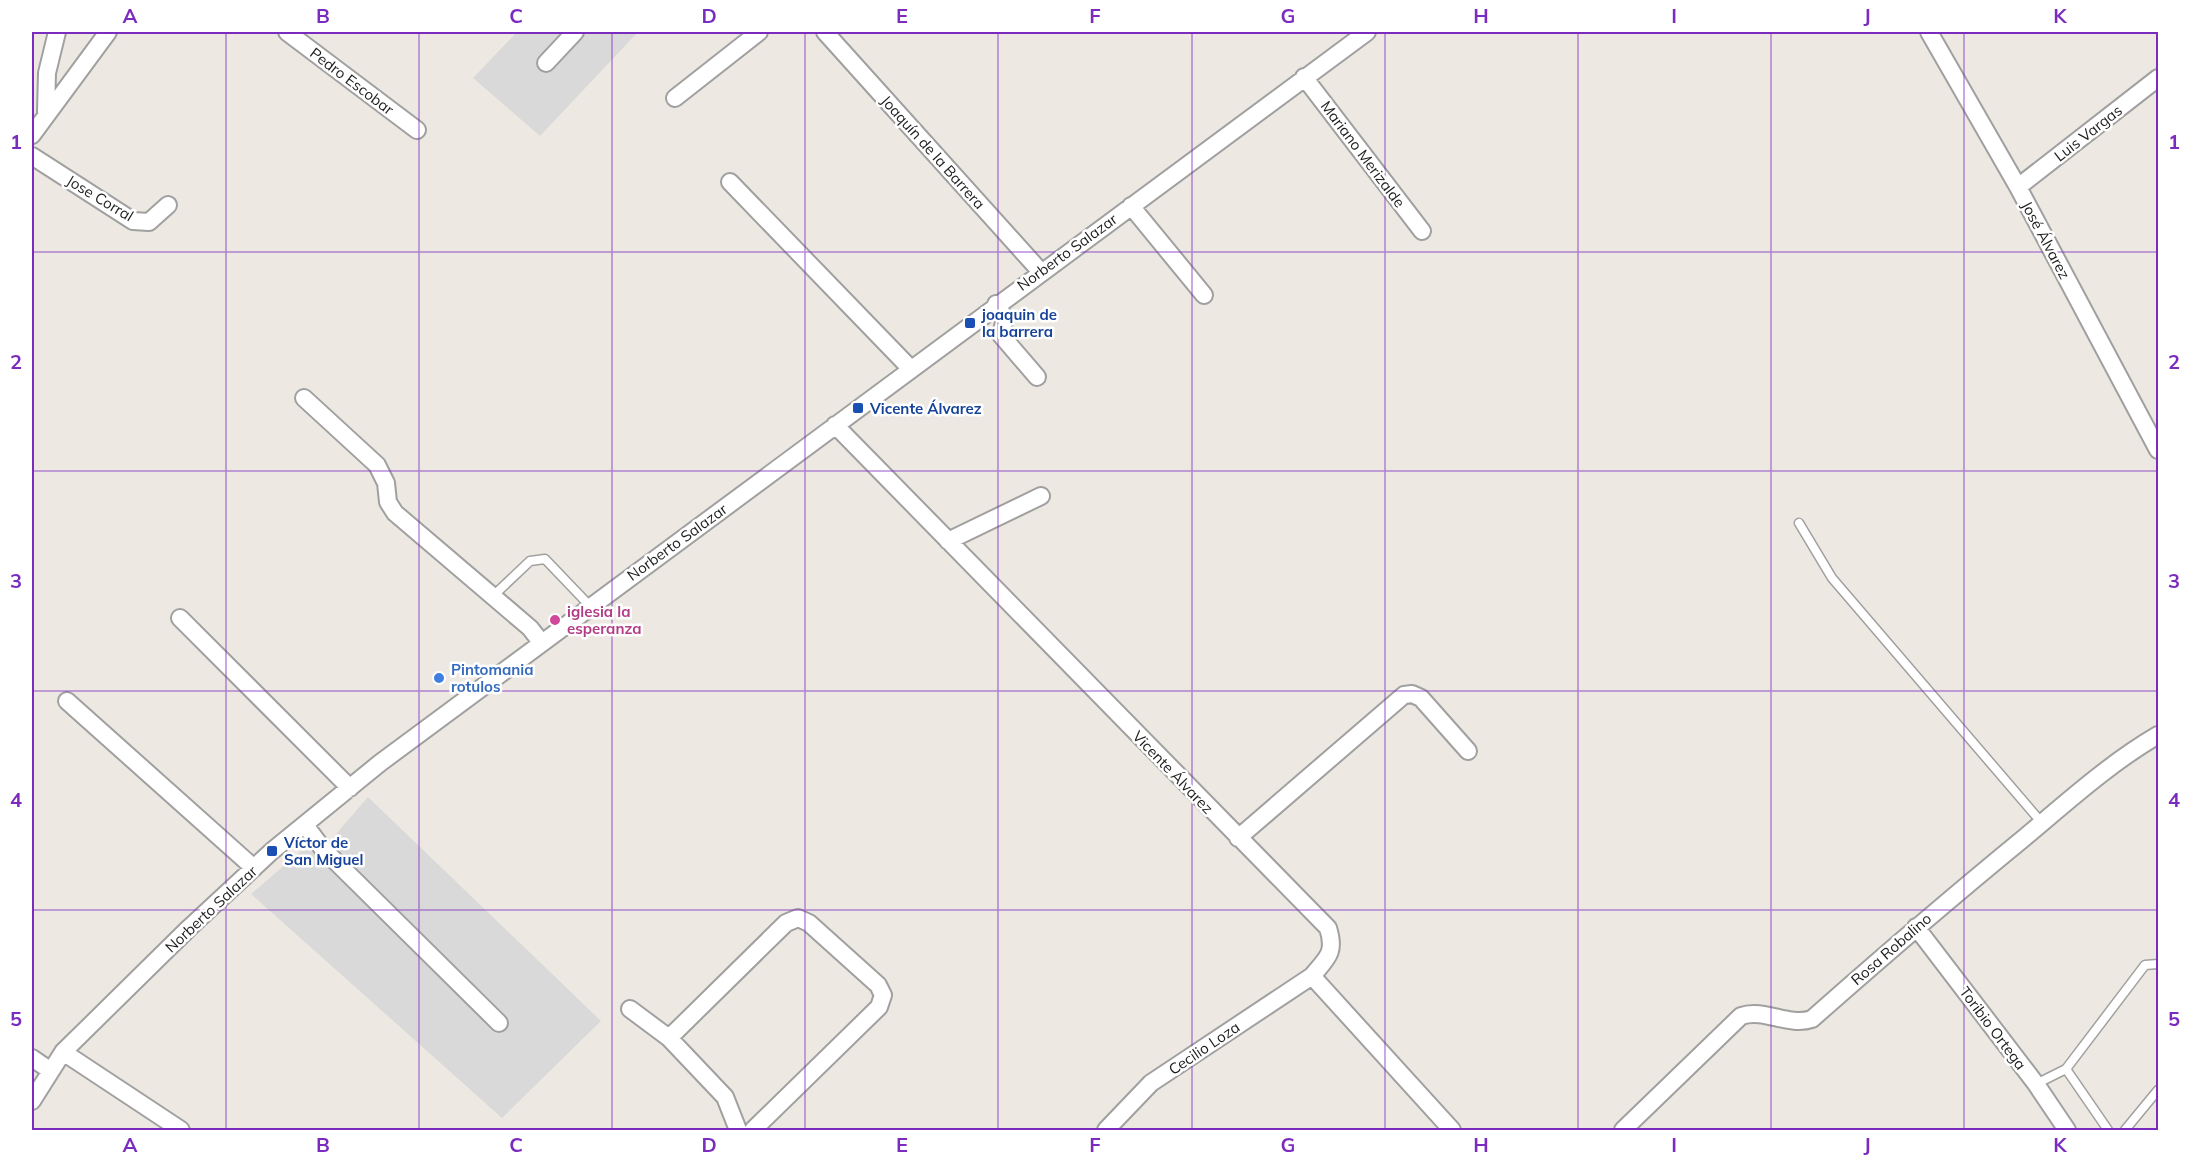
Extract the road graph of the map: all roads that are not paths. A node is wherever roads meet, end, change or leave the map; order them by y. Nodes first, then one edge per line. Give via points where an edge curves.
1 (57, 32) edge
2 (108, 32) edge
3 (287, 32) edge
4 (575, 32) edge
5 (759, 32) edge
6 (825, 32) edge
7 (1367, 32) edge
8 (1929, 32) edge
9 (546, 63) dead end
10 (1304, 77) junction
11 (2158, 78) edge
12 (675, 98) dead end
13 (46, 112) junction
14 (417, 130) dead end
15 (32, 135) edge
16 (32, 156) edge
17 (730, 182) dead end
18 (2018, 187) junction
19 (168, 205) dead end
20 (1131, 206) junction
21 (1422, 231) dead end
22 (1041, 272) junction
23 (1204, 295) dead end
24 (996, 304) junction
25 (910, 368) junction
26 (1037, 377) dead end
27 (304, 398) dead end
28 (835, 425) junction
29 (2158, 450) edge
30 (1041, 496) dead end
31 (1799, 523) dead end
32 (948, 541) junction
33 (493, 596) junction
34 (590, 606) junction
35 (180, 618) dead end
36 (542, 642) junction
37 (67, 701) dead end
38 (2158, 735) edge
39 (1468, 751) dead end
40 (350, 788) junction
41 (2042, 823) junction
42 (305, 825) junction
43 (1238, 837) junction
44 (254, 868) junction
45 (1916, 927) junction
46 (2158, 964) edge
47 (1312, 976) junction
48 (630, 1009) dead end
49 (499, 1023) dead end
50 (669, 1038) junction
51 (63, 1052) junction
52 (32, 1058) edge
53 (2066, 1069) junction
54 (51, 1071) junction
55 (2036, 1084) junction
56 (2158, 1090) edge
57 (32, 1101) edge
58 (181, 1131) edge
59 (738, 1131) edge
60 (753, 1131) edge
61 (1106, 1131) edge
62 (1452, 1131) edge
63 (1623, 1131) edge
64 (2067, 1131) edge
65 (2108, 1131) edge
66 (2125, 1131) edge

1 - 13 street via 47,74
2 - 13 street
3 - 14 street, Pedro Escobar
4 - 9 street
5 - 12 street
6 - 22 street, Joaquín de la Barrera
7 - 10 street, Norberto Salazar
8 - 18 street, José Álvarez
10 - 20 street, Norberto Salazar
10 - 21 street, Mariano Merizalde
11 - 18 street, Luis Vargas
13 - 15 street
16 - 19 street, Jose Corral via 133,220 149,222
17 - 25 street
18 - 29 street, José Álvarez
20 - 22 street, Norberto Salazar
20 - 23 street
22 - 24 street, Norberto Salazar
24 - 25 street, Norberto Salazar
24 - 26 street via 1005,318 1001,335
25 - 28 street, Norberto Salazar
27 - 33 street via 377,465 395,513
28 - 32 street, Vicente Álvarez
28 - 34 street, Norberto Salazar
30 - 32 street
31 - 41 lane via 1832,578
32 - 43 street, Vicente Álvarez
33 - 34 lane via 530,561 545,560
33 - 36 street
34 - 36 street, Norberto Salazar
35 - 40 street
36 - 40 street, Norberto Salazar
37 - 44 street
38 - 41 street, Rosa Robalino
39 - 43 street via 1421,698 1404,695
40 - 42 street, Norberto Salazar
41 - 45 street, Rosa Robalino
42 - 44 street, Norberto Salazar
42 - 49 street via 323,849
43 - 47 street, Vicente Álvarez via 1328,928 1331,953
44 - 51 street, Norberto Salazar
45 - 55 street, Toribio Ortega
45 - 63 street, Rosa Robalino via 1812,1019 1797,1022 1751,1012 1741,1016
46 - 53 lane via 2145,965
47 - 61 street, Cecilio Loza via 1151,1083
47 - 62 street
48 - 50 street
50 - 59 street via 725,1097
50 - 60 street via 786,923 798,918 809,923 878,985 883,996 879,1007
51 - 54 street, Norberto Salazar
51 - 58 street
52 - 54 street
53 - 55 lane
53 - 65 lane
54 - 57 street, Norberto Salazar
55 - 64 street, Toribio Ortega
56 - 66 lane

